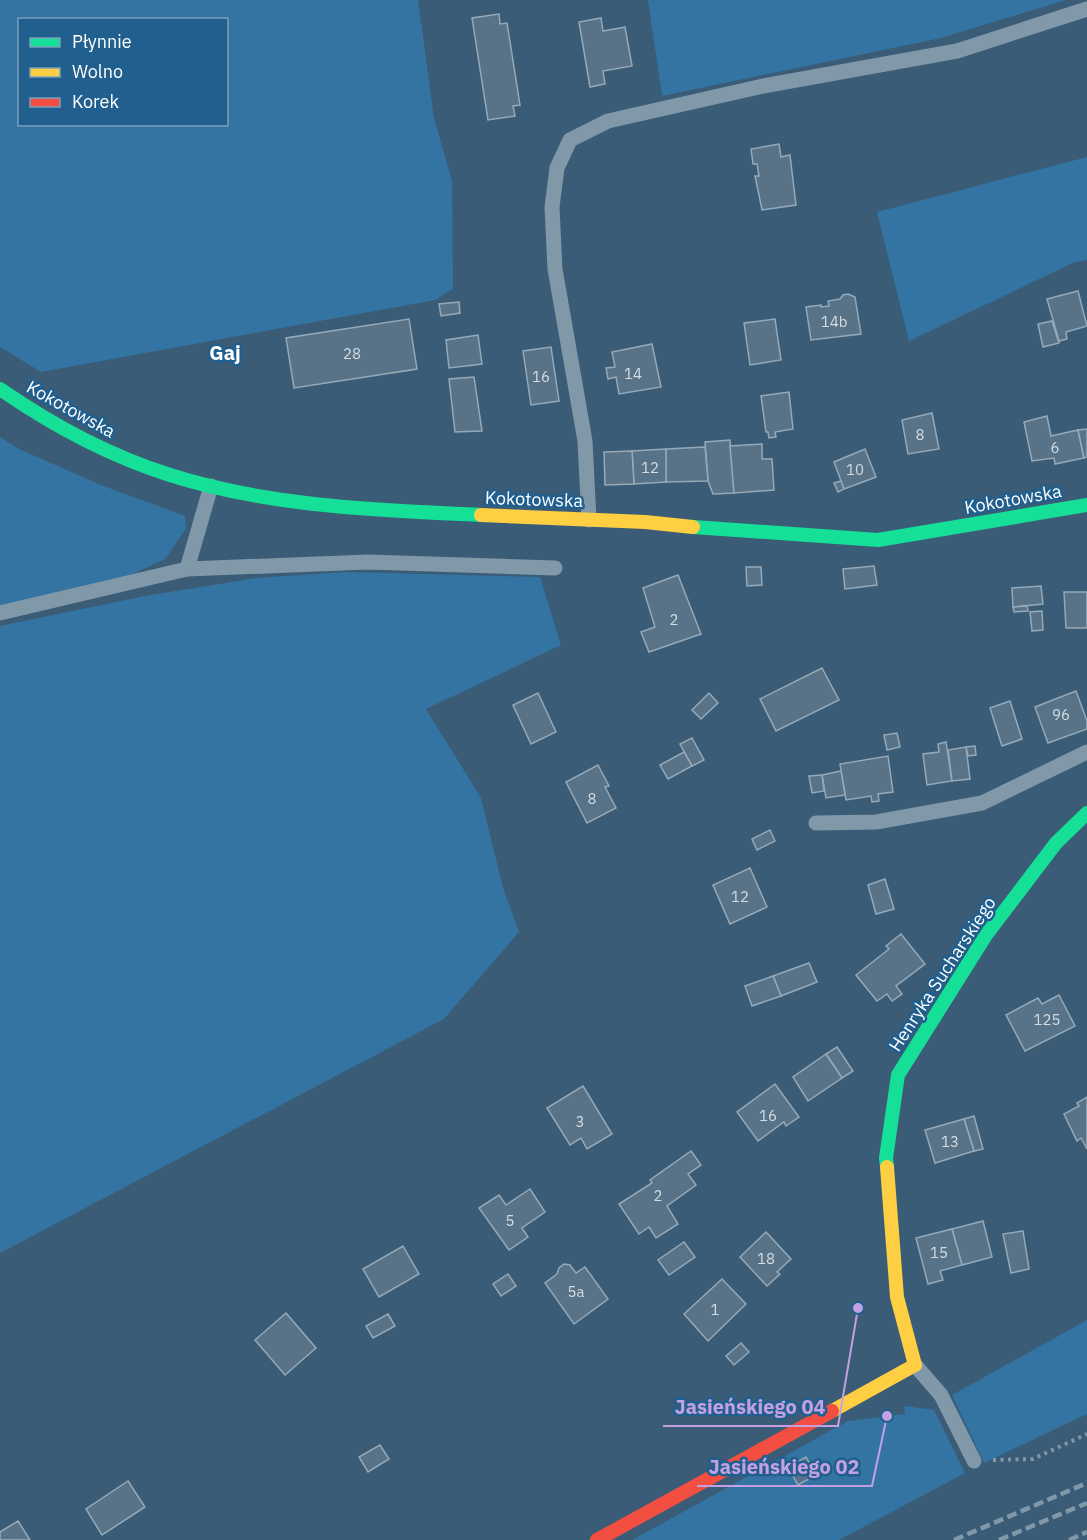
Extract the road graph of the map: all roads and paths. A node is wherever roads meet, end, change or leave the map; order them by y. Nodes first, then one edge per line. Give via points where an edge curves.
1 (1087, 9) edge
2 (0, 388) edge
3 (211, 486) junction
4 (1087, 505) edge
5 (589, 520) junction
6 (555, 568) dead end
7 (188, 569) junction
8 (0, 614) edge
9 (1087, 752) edge
10 (1087, 813) edge
11 (816, 823) dead end
12 (915, 1365) junction
13 (1087, 1434) edge
14 (974, 1461) joint
15 (597, 1540) edge

1 - 5 lane via 957,51 763,86 608,121 570,140 557,168 552,207 555,269 585,441
2 - 3 street, Kokotowska via 39,416 126,459
3 - 5 street, Kokotowska via 328,506
3 - 7 lane
4 - 5 street, Kokotowska via 878,540
6 - 7 lane via 368,561
7 - 8 lane
9 - 11 lane via 982,803 876,822
10 - 12 street, Henryka Sucharskiego via 1056,843 986,934 898,1075 886,1158 897,1297
12 - 14 lane via 941,1395
12 - 15 street
13 - 14 path via 1033,1460

